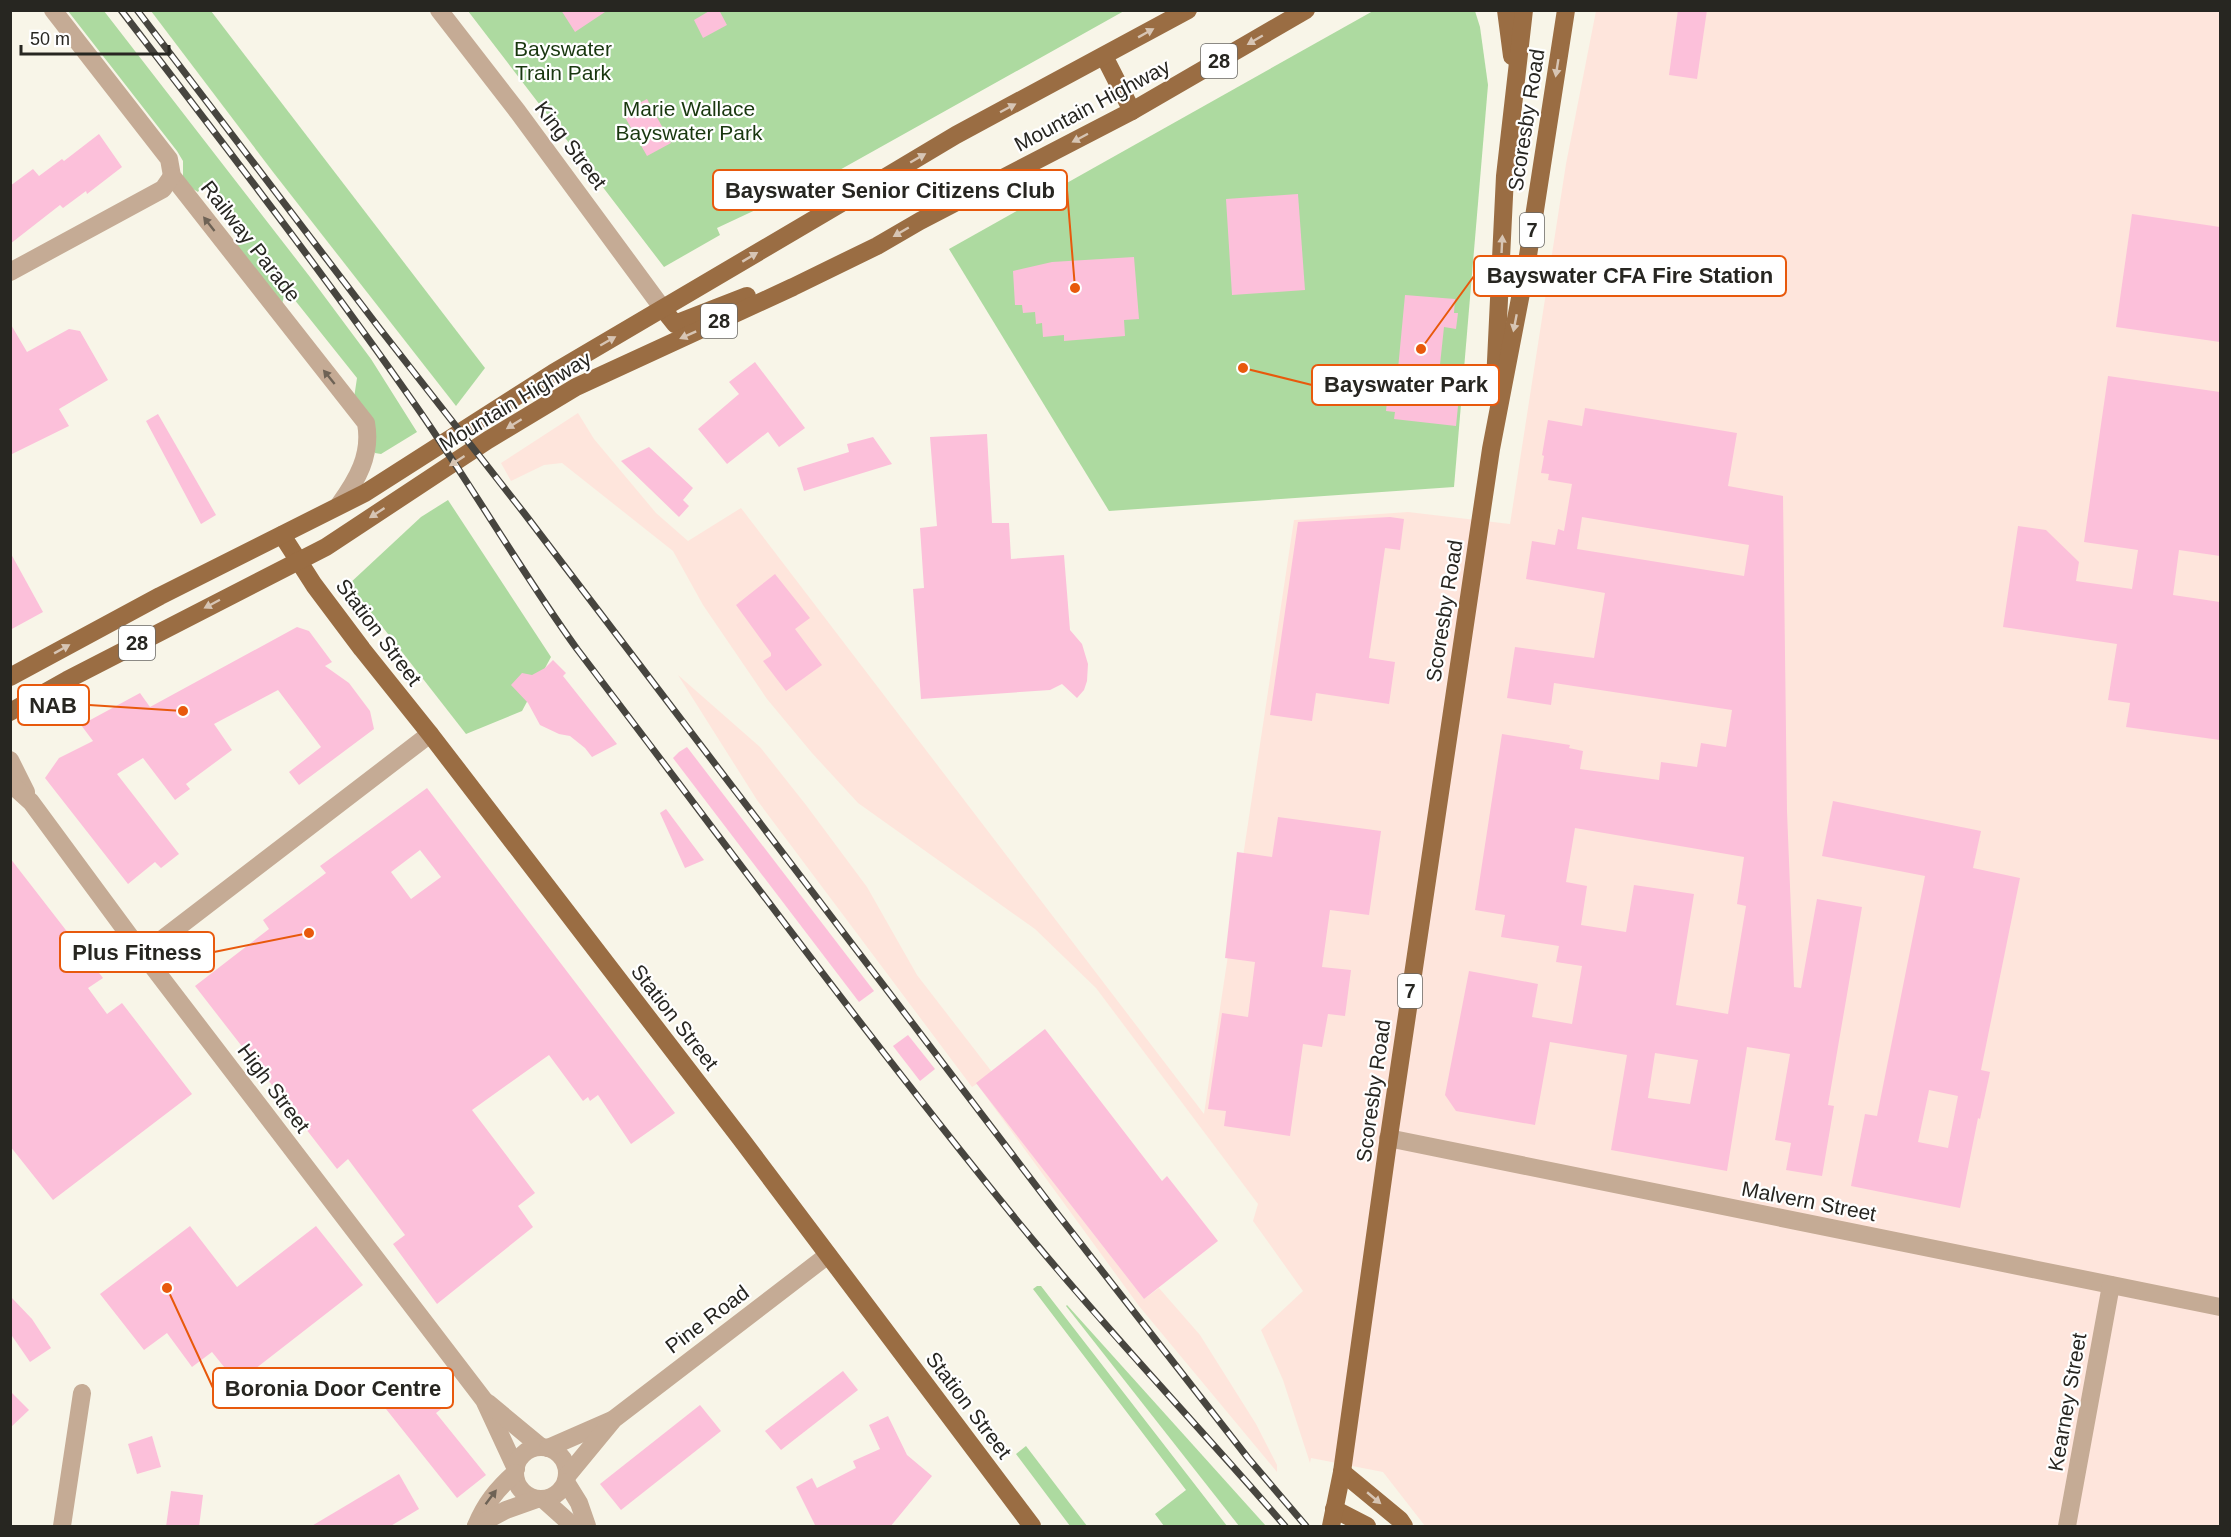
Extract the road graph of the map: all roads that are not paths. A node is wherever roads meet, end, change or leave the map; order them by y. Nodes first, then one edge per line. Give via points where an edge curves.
1 (53, 10) edge
2 (440, 10) edge
3 (1188, 10) edge
4 (1306, 10) edge
5 (1506, 10) edge
6 (1524, 10) edge
7 (1566, 10) edge
8 (1104, 56) junction
9 (1516, 81) junction
10 (1132, 111) junction
11 (172, 176) junction
12 (877, 246) junction
13 (10, 272) edge
14 (663, 309) junction
15 (1491, 449) junction
16 (339, 506) junction
17 (282, 535) junction
18 (298, 560) junction
19 (10, 677) edge
20 (10, 712) edge
21 (430, 735) junction
22 (10, 760) edge
23 (10, 783) edge
24 (31, 802) junction
25 (143, 954) junction
26 (1388, 1138) junction
27 (828, 1255) junction
28 (2111, 1285) junction
29 (2220, 1307) edge
30 (82, 1393) dead end
31 (484, 1400) junction
32 (614, 1419) junction
33 (544, 1448) junction
34 (515, 1471) junction
35 (1341, 1472) junction
36 (567, 1479) junction
37 (540, 1499) junction
38 (1332, 1518) edge
39 (62, 1527) edge
40 (476, 1527) edge
41 (573, 1527) edge
42 (587, 1527) edge
43 (1032, 1527) edge
44 (1367, 1527) edge
45 (1404, 1527) edge
46 (2067, 1527) edge

1 - 11 street, Railway Parade via 169,159
2 - 14 street, King Street
8 -> 3 main road, Mountain Highway / 28
4 -> 10 main road, Mountain Highway / 28
5 - 9 main road
6 - 9 main road, Scoresby Road / 7
7 -> 15 main road, Scoresby Road / 7 via 1527,262
8 - 10 main road
14 -> 8 main road, Mountain Highway / 28 via 956,135
15 -> 9 main road, Scoresby Road / 7 via 1505,176
10 -> 12 main road, Mountain Highway / 28
11 - 13 street via 164,189
16 -> 11 street, Railway Parade via 363,466 368,446 366,423
12 - 14 main road via 675,324
12 -> 18 main road, Mountain Highway / 28 via 576,387 326,547
16 -> 14 main road, Mountain Highway / 28
15 - 26 main road, Scoresby Road / 7
16 - 17 main road, Mountain Highway / 28
17 - 18 main road, Station Street
19 -> 17 main road, Mountain Highway / 28
18 -> 20 main road, Mountain Highway / 28
18 - 21 main road, Station Street
21 - 25 street
21 - 27 main road, Station Street
22 - 24 street, High Street
23 - 24 street, High Street
24 - 25 street, High Street
25 - 31 street, High Street
26 - 28 street, Malvern Street
26 - 35 main road, Scoresby Road / 7
27 - 32 street, Pine Road
27 - 43 main road, Station Street
28 - 29 street, Malvern Street
28 - 46 street, Kearney Street
30 - 39 street
31 - 33 street, High Street
31 - 34 street, High Street
32 - 33 street, Pine Road
32 - 36 street, Pine Road
33 - 34 street via 529,1450 520,1458
33 - 36 street via 563,1458
34 - 37 street via 521,1490
40 -> 34 street via 484,1507
35 - 38 main road, Scoresby Road / 7
35 -> 45 main road
36 - 37 street via 561,1491
36 - 42 street
37 - 40 street via 506,1510
37 - 41 street
38 - 44 main road

